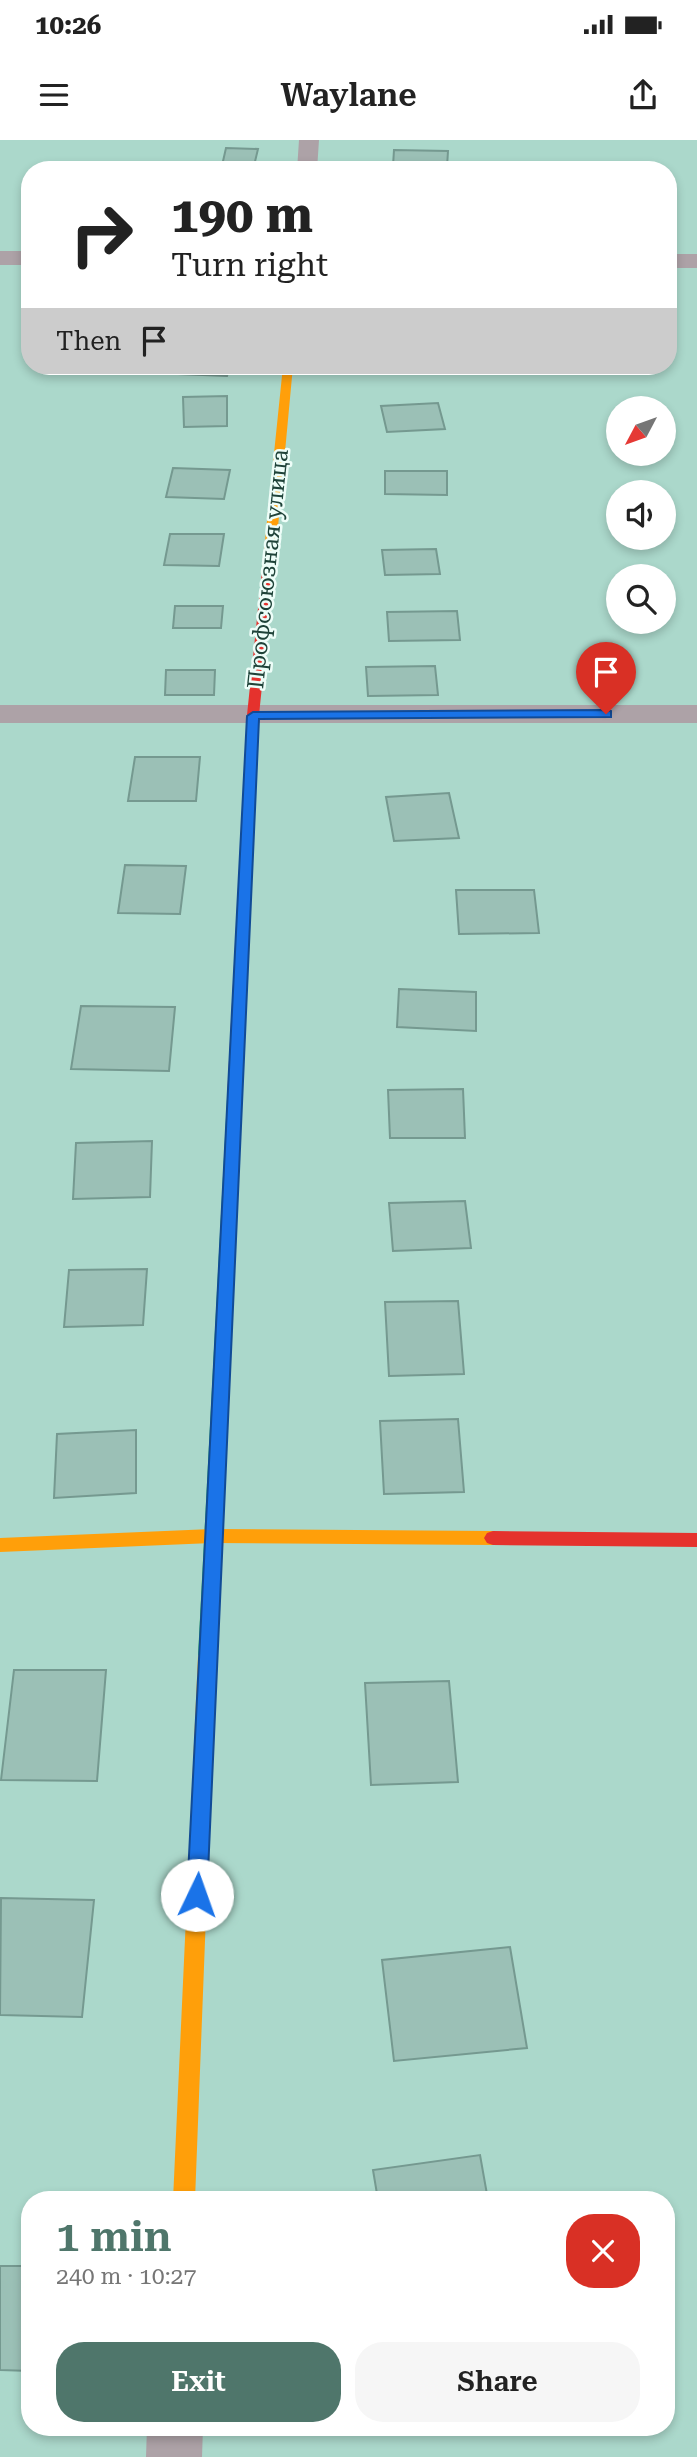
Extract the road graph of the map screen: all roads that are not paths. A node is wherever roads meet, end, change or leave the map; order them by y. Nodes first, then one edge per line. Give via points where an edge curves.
1 (309, 140) edge
2 (308, 161) edge
3 (0, 258) edge
4 (21, 258) edge
5 (677, 261) edge
6 (697, 261) edge
7 (287, 375) edge
8 (0, 714) edge
9 (697, 714) edge
10 (253, 716) junction
11 (212, 1536) junction
12 (697, 1540) edge
13 (0, 1545) edge
14 (184, 2191) edge
15 (175, 2436) edge
16 (174, 2457) edge

1 - 2 street
3 - 4 street
5 - 6 street
7 - 10 street, Профсоюзная улица
8 - 10 street
9 - 10 street
10 - 11 street, Профсоюзная улица
11 - 12 street
11 - 13 street
11 - 14 street, Профсоюзная улица
15 - 16 street

